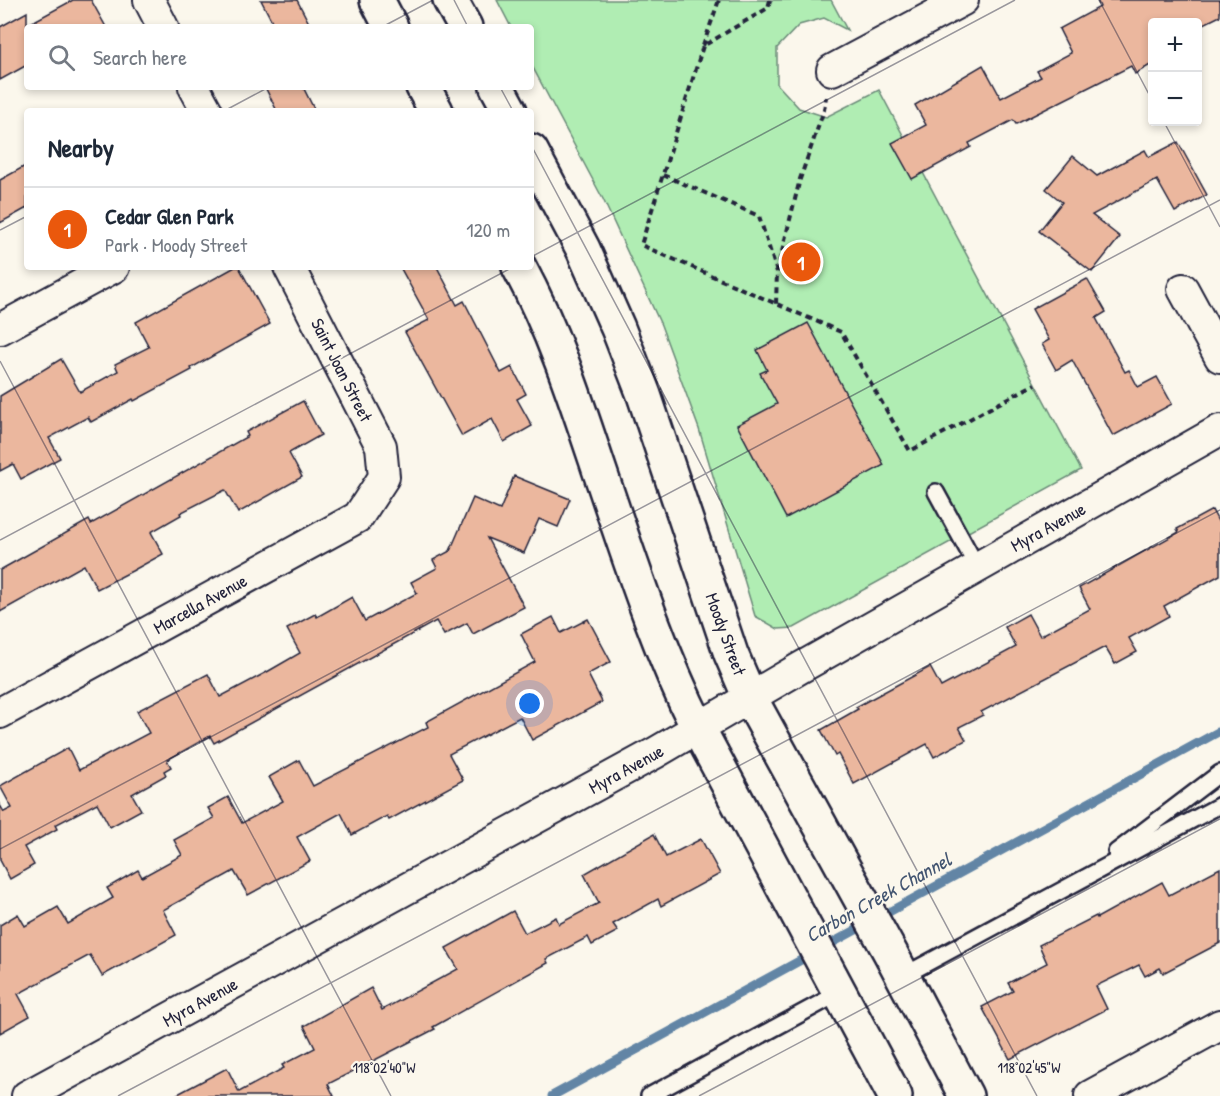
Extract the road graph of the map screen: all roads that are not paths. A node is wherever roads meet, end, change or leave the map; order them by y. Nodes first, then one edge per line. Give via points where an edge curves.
1 (148, 0) edge
2 (377, 0) edge
3 (450, 0) edge
4 (963, 0) edge
5 (161, 24) edge
6 (390, 24) edge
7 (463, 24) edge
8 (832, 70) road end
9 (196, 90) edge
10 (425, 90) edge
11 (499, 90) edge
12 (205, 108) edge
13 (434, 108) edge
14 (508, 108) edge
15 (534, 157) edge
16 (108, 270) edge
17 (291, 270) edge
18 (521, 270) edge
19 (1183, 289) dead end
20 (0, 329) edge
21 (1220, 357) edge
22 (1220, 430) edge
23 (384, 477) joint
24 (936, 492) dead end
25 (977, 567) junction
26 (750, 698) junction
27 (0, 713) edge
28 (698, 728) junction
29 (1220, 773) edge
30 (1220, 805) edge
31 (1078, 882) junction
32 (897, 965) junction
33 (837, 988) junction
34 (1220, 1025) edge
35 (27, 1096) edge
36 (649, 1096) edge
37 (895, 1096) edge
38 (966, 1096) edge
39 (1090, 1096) edge

1 - 5 street
2 - 6 main road
3 - 7 main road
4 - 8 street
9 - 12 street
10 - 13 main road
11 - 14 main road
15 - 26 main road, Moody Street via 584,249 618,328 731,654
16 - 20 street
17 - 23 street, Saint Joan Street via 381,446
18 - 28 main road via 564,363 671,673
19 - 21 street
22 - 25 street, Myra Avenue
23 - 27 street, Marcella Avenue via 358,517
24 - 25 lane
25 - 26 street, Myra Avenue
26 - 28 street, Myra Avenue
26 - 32 main road, Moody Street
28 - 33 main road
28 - 35 street, Myra Avenue
29 - 31 lane
30 - 31 lane
31 - 32 lane
32 - 38 main road, Moody Street
33 - 36 lane
33 - 37 main road
34 - 39 street

